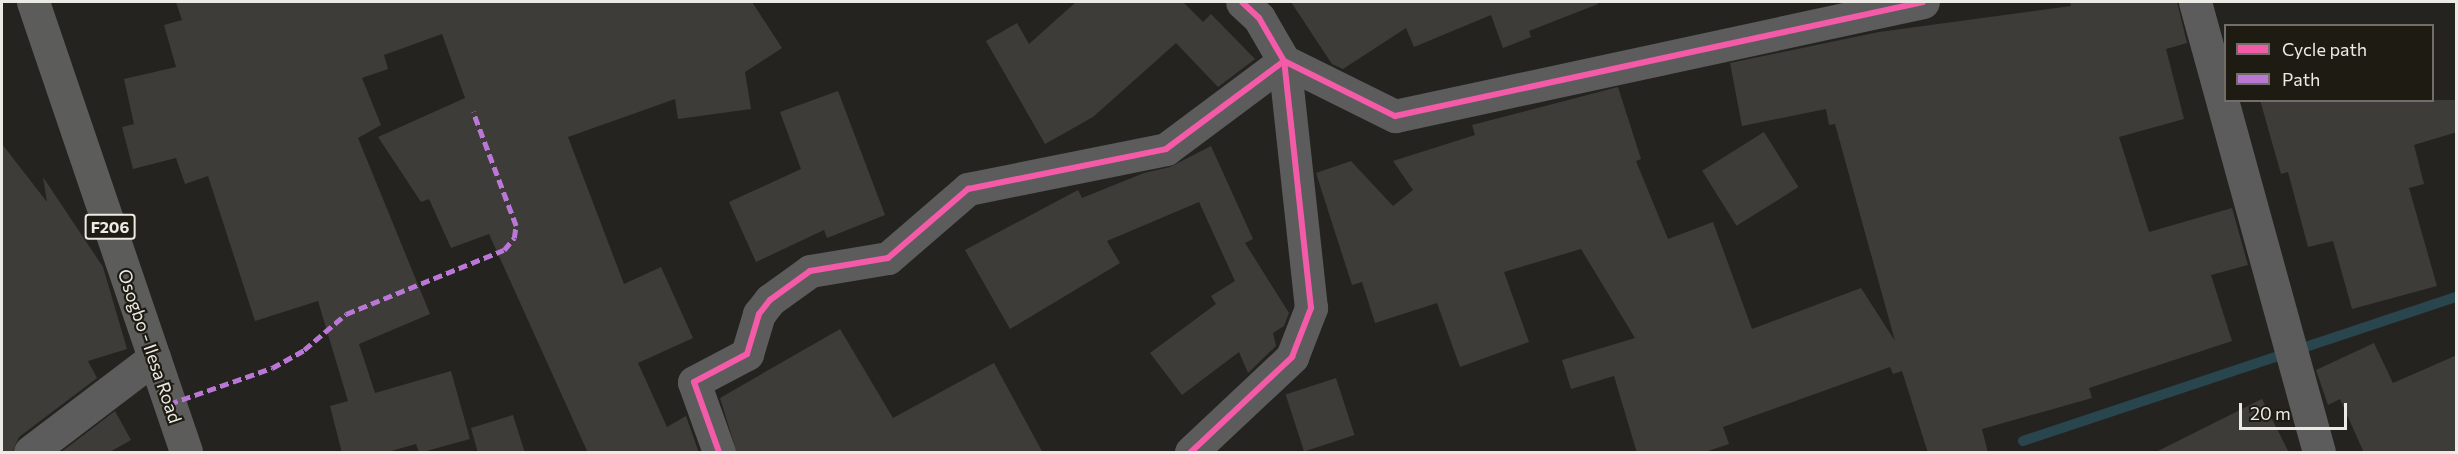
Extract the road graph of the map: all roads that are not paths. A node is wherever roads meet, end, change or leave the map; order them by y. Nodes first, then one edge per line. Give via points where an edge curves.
1 (33, 2) edge
2 (1242, 2) edge
3 (1923, 2) edge
4 (2195, 2) edge
5 (1284, 61) junction
6 (154, 358) junction
7 (30, 453) edge
8 (186, 453) edge
9 (719, 453) edge
10 (1191, 453) edge
11 (2319, 453) edge

1 - 6 main road, Osogbo - Ilesa Road / F206
2 - 5 street via 1259,18
3 - 5 street via 1395,116
4 - 11 street
5 - 9 street via 1166,149 968,189 888,258 810,271 770,300 759,314 747,354 694,382
5 - 10 street via 1311,308 1292,357
6 - 7 street
6 - 8 main road, Osogbo - Ilesa Road / F206

